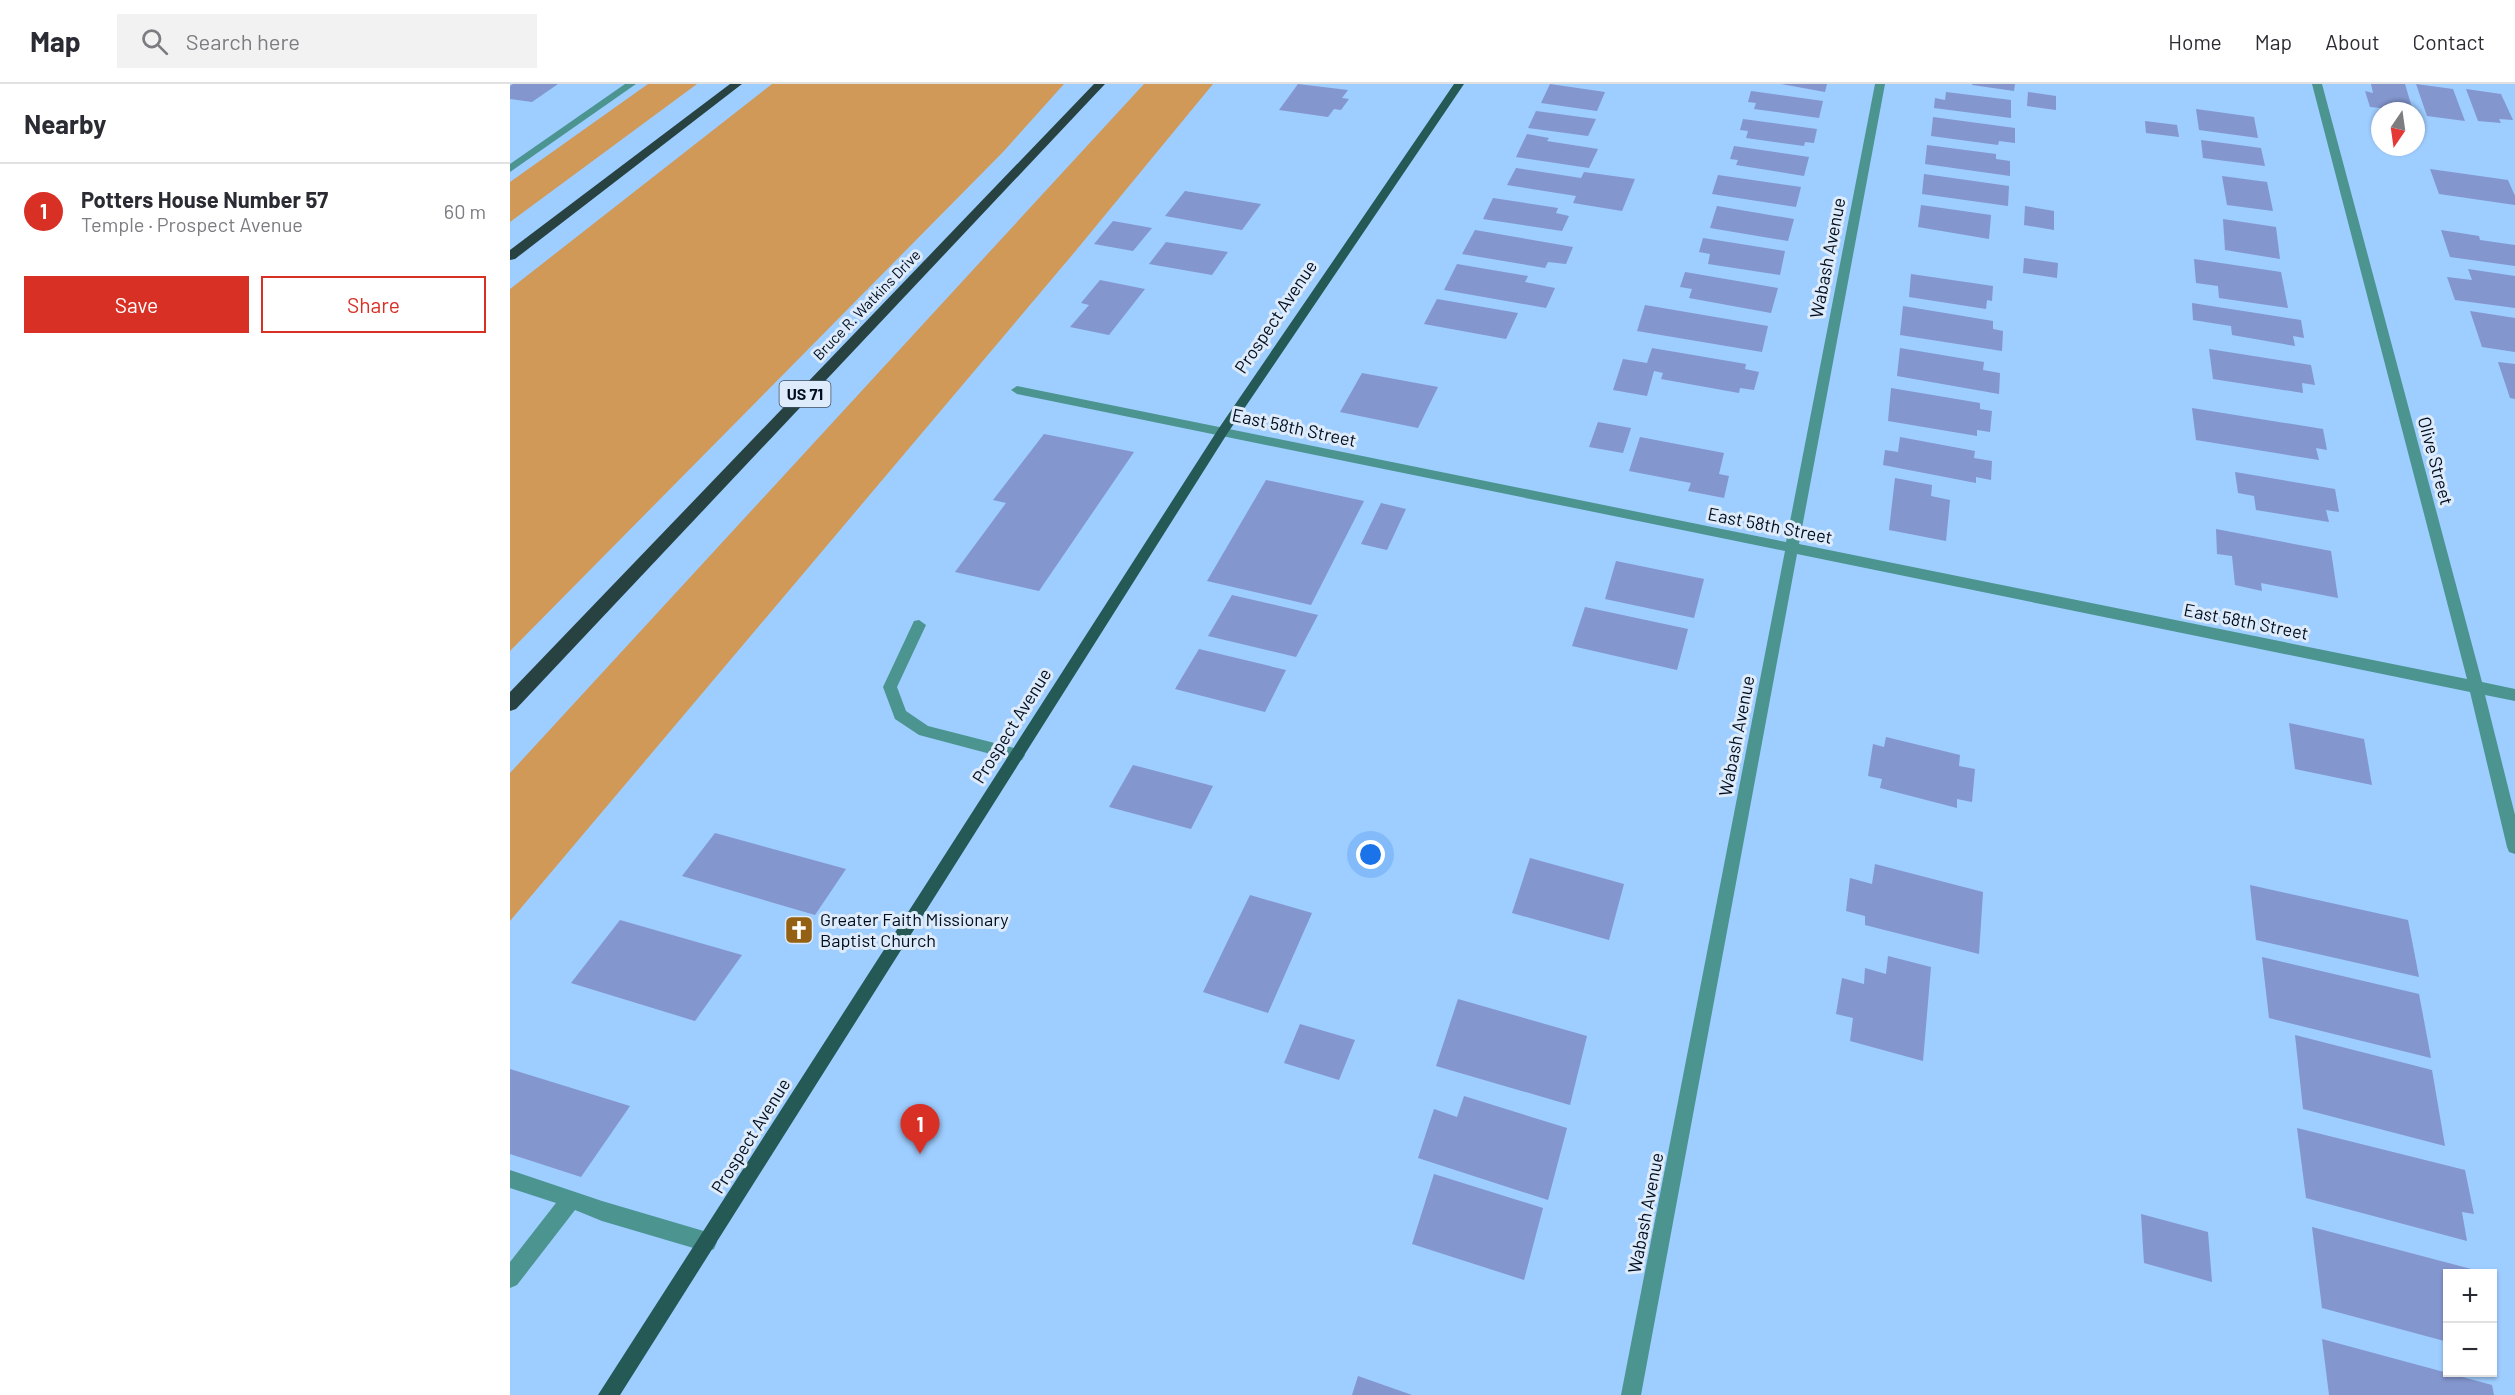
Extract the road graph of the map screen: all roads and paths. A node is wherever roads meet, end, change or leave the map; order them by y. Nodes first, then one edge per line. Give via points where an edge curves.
1 (631, 84) edge
2 (737, 84) edge
3 (1100, 84) edge
4 (1459, 84) edge
5 (1880, 84) edge
6 (2317, 84) edge
7 (510, 169) edge
8 (510, 256) edge
9 (1017, 390) dead end
10 (1223, 431) junction
11 (1793, 549) junction
12 (919, 625) dead end
13 (2476, 687) junction
14 (2515, 695) edge
15 (510, 704) edge
16 (1017, 755) junction
17 (2515, 847) edge
18 (510, 1179) edge
19 (571, 1199) junction
20 (707, 1242) junction
21 (510, 1278) edge
22 (608, 1395) edge
23 (1631, 1395) edge

1 - 7 street
2 - 8 highway
3 - 15 highway, Bruce R. Watkins Drive / US 71
4 - 10 main road, Prospect Avenue
5 - 11 street, Wabash Avenue
6 - 13 street, Olive Street
9 - 10 street, East 58th Street
10 - 11 street, East 58th Street
10 - 16 main road, Prospect Avenue
11 - 13 street, East 58th Street
11 - 23 street, Wabash Avenue
12 - 16 street via 890,687 900,715 924,731
13 - 14 street, East 58th Street
13 - 17 street, Olive Street
16 - 20 main road, Prospect Avenue
18 - 19 street
19 - 20 street via 602,1212
19 - 21 street
20 - 22 main road, Prospect Avenue

